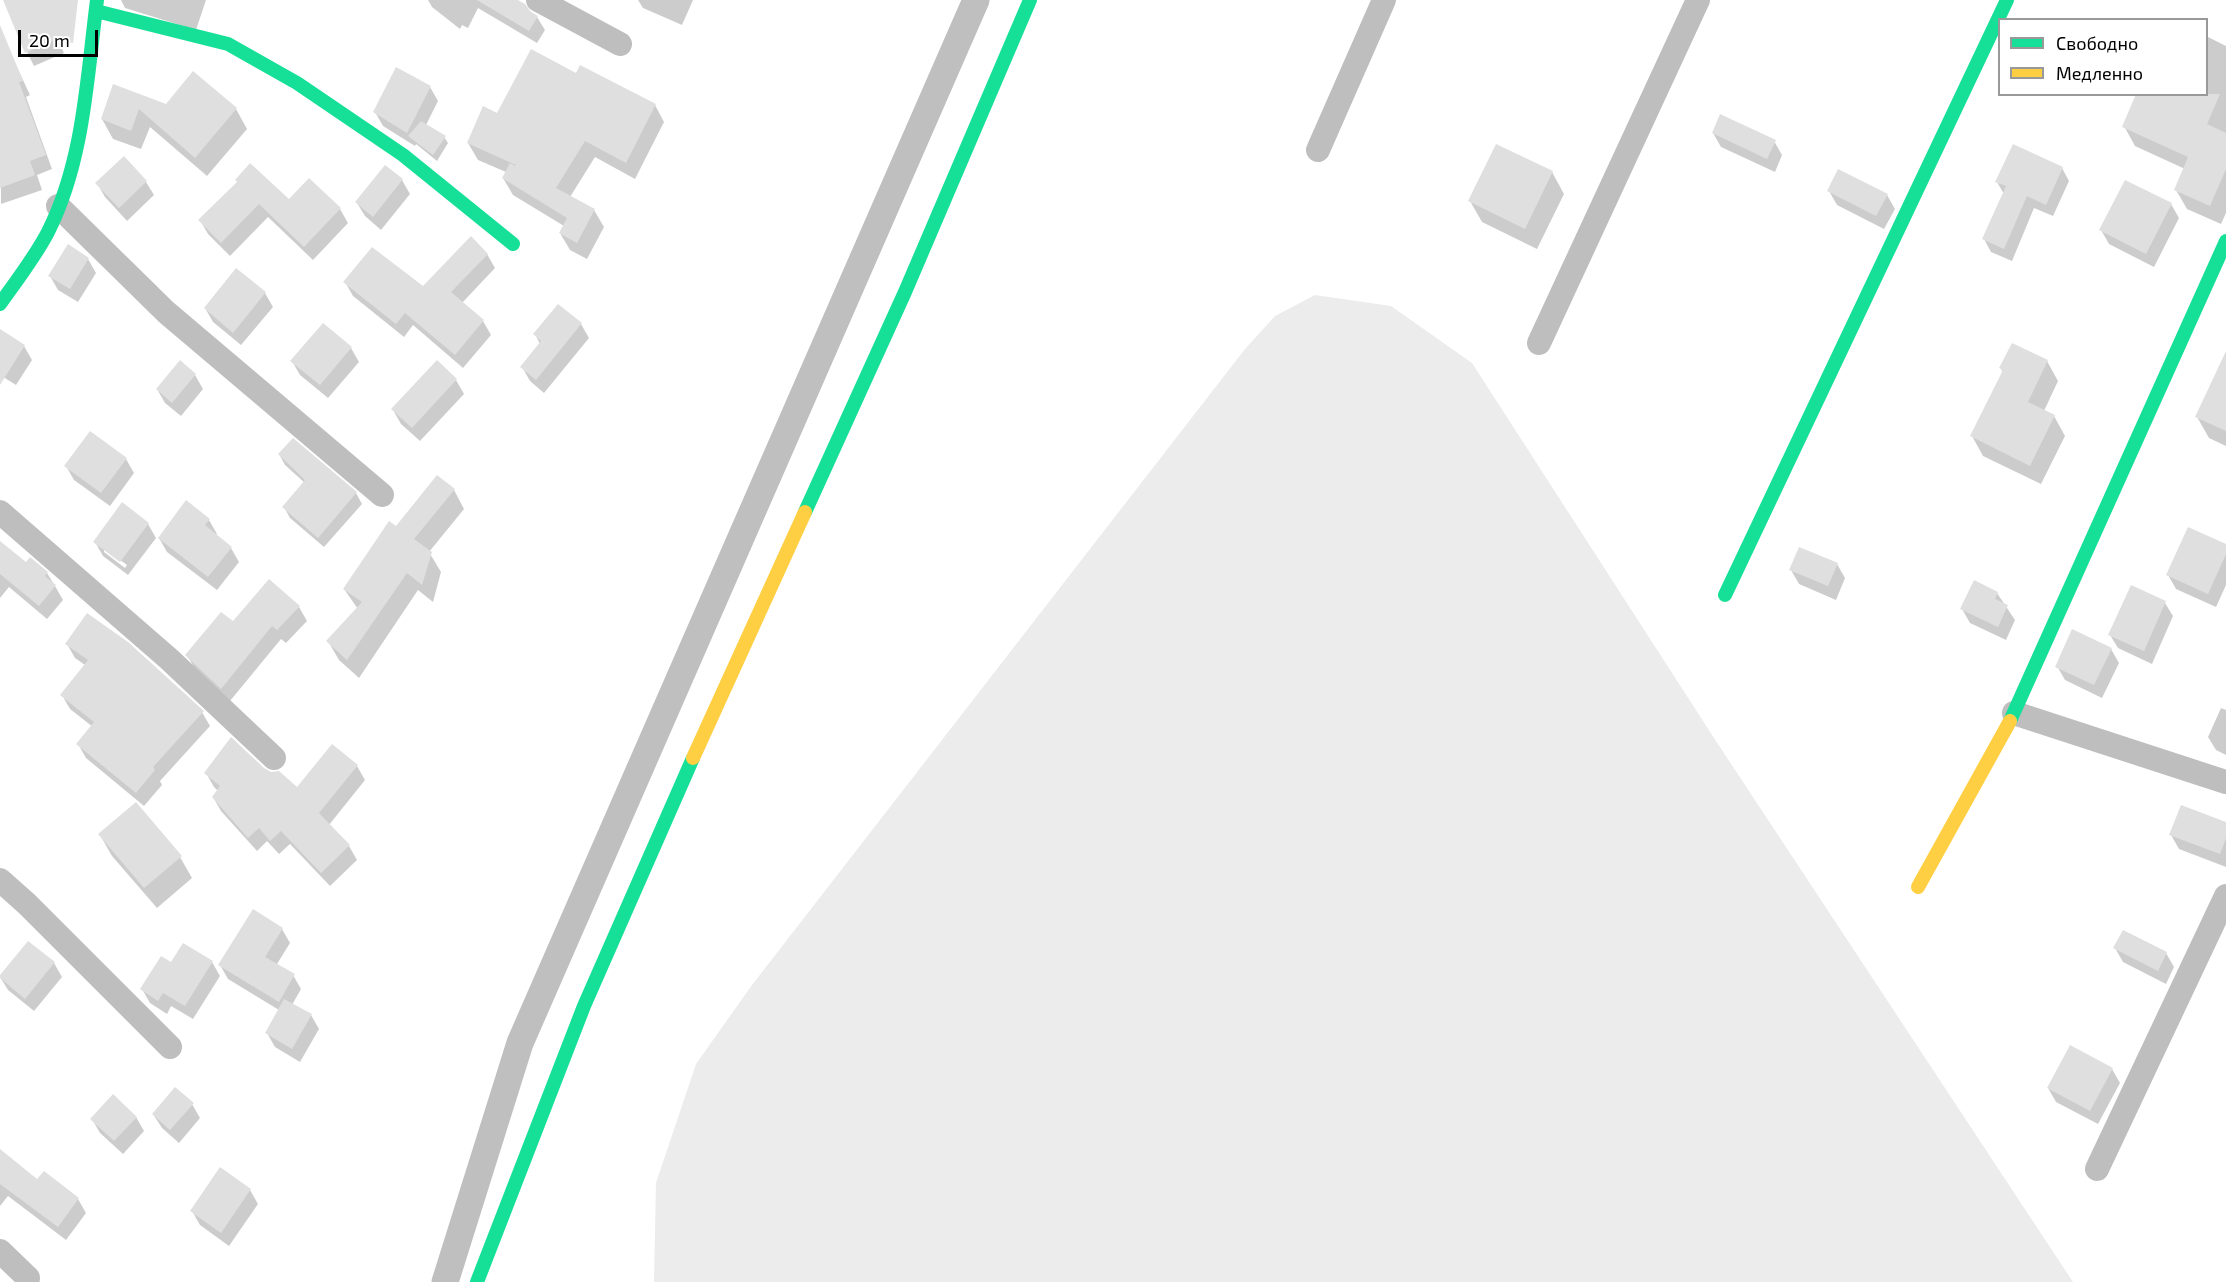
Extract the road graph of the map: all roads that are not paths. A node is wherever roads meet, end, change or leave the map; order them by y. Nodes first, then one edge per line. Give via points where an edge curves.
1 (538, 0) edge
2 (1030, 0) edge
3 (1384, 0) edge
4 (1698, 0) edge
5 (2007, 0) edge
6 (97, 5) edge
7 (1998, 18) edge
8 (1998, 19) edge
9 (620, 44) dead end
10 (1318, 150) dead end
11 (58, 206) junction
12 (2226, 241) edge
13 (513, 244) dead end
14 (31, 260) junction
15 (0, 276) edge
16 (0, 304) edge
17 (1539, 344) dead end
18 (382, 495) dead end
19 (0, 512) edge
20 (1725, 595) dead end
21 (2014, 713) junction
22 (274, 758) dead end
23 (2226, 783) edge
24 (0, 880) edge
25 (1918, 887) dead end
26 (2226, 896) edge
27 (170, 1047) dead end
28 (2097, 1169) dead end
29 (0, 1251) edge
30 (28, 1278) dead end
31 (477, 1282) edge

1 - 9 street
2 - 31 street via 905,292 584,1006
3 - 10 street
4 - 17 street
5 - 7 street
6 - 11 street via 77,147
6 - 13 street via 160,28 228,44 297,83 403,155
8 - 20 street
11 - 14 street
11 - 18 street via 166,312
12 - 21 street
14 - 15 street
14 - 16 street
19 - 22 street via 169,659
21 - 23 street
21 - 25 street
24 - 27 street
26 - 28 street
29 - 30 street

